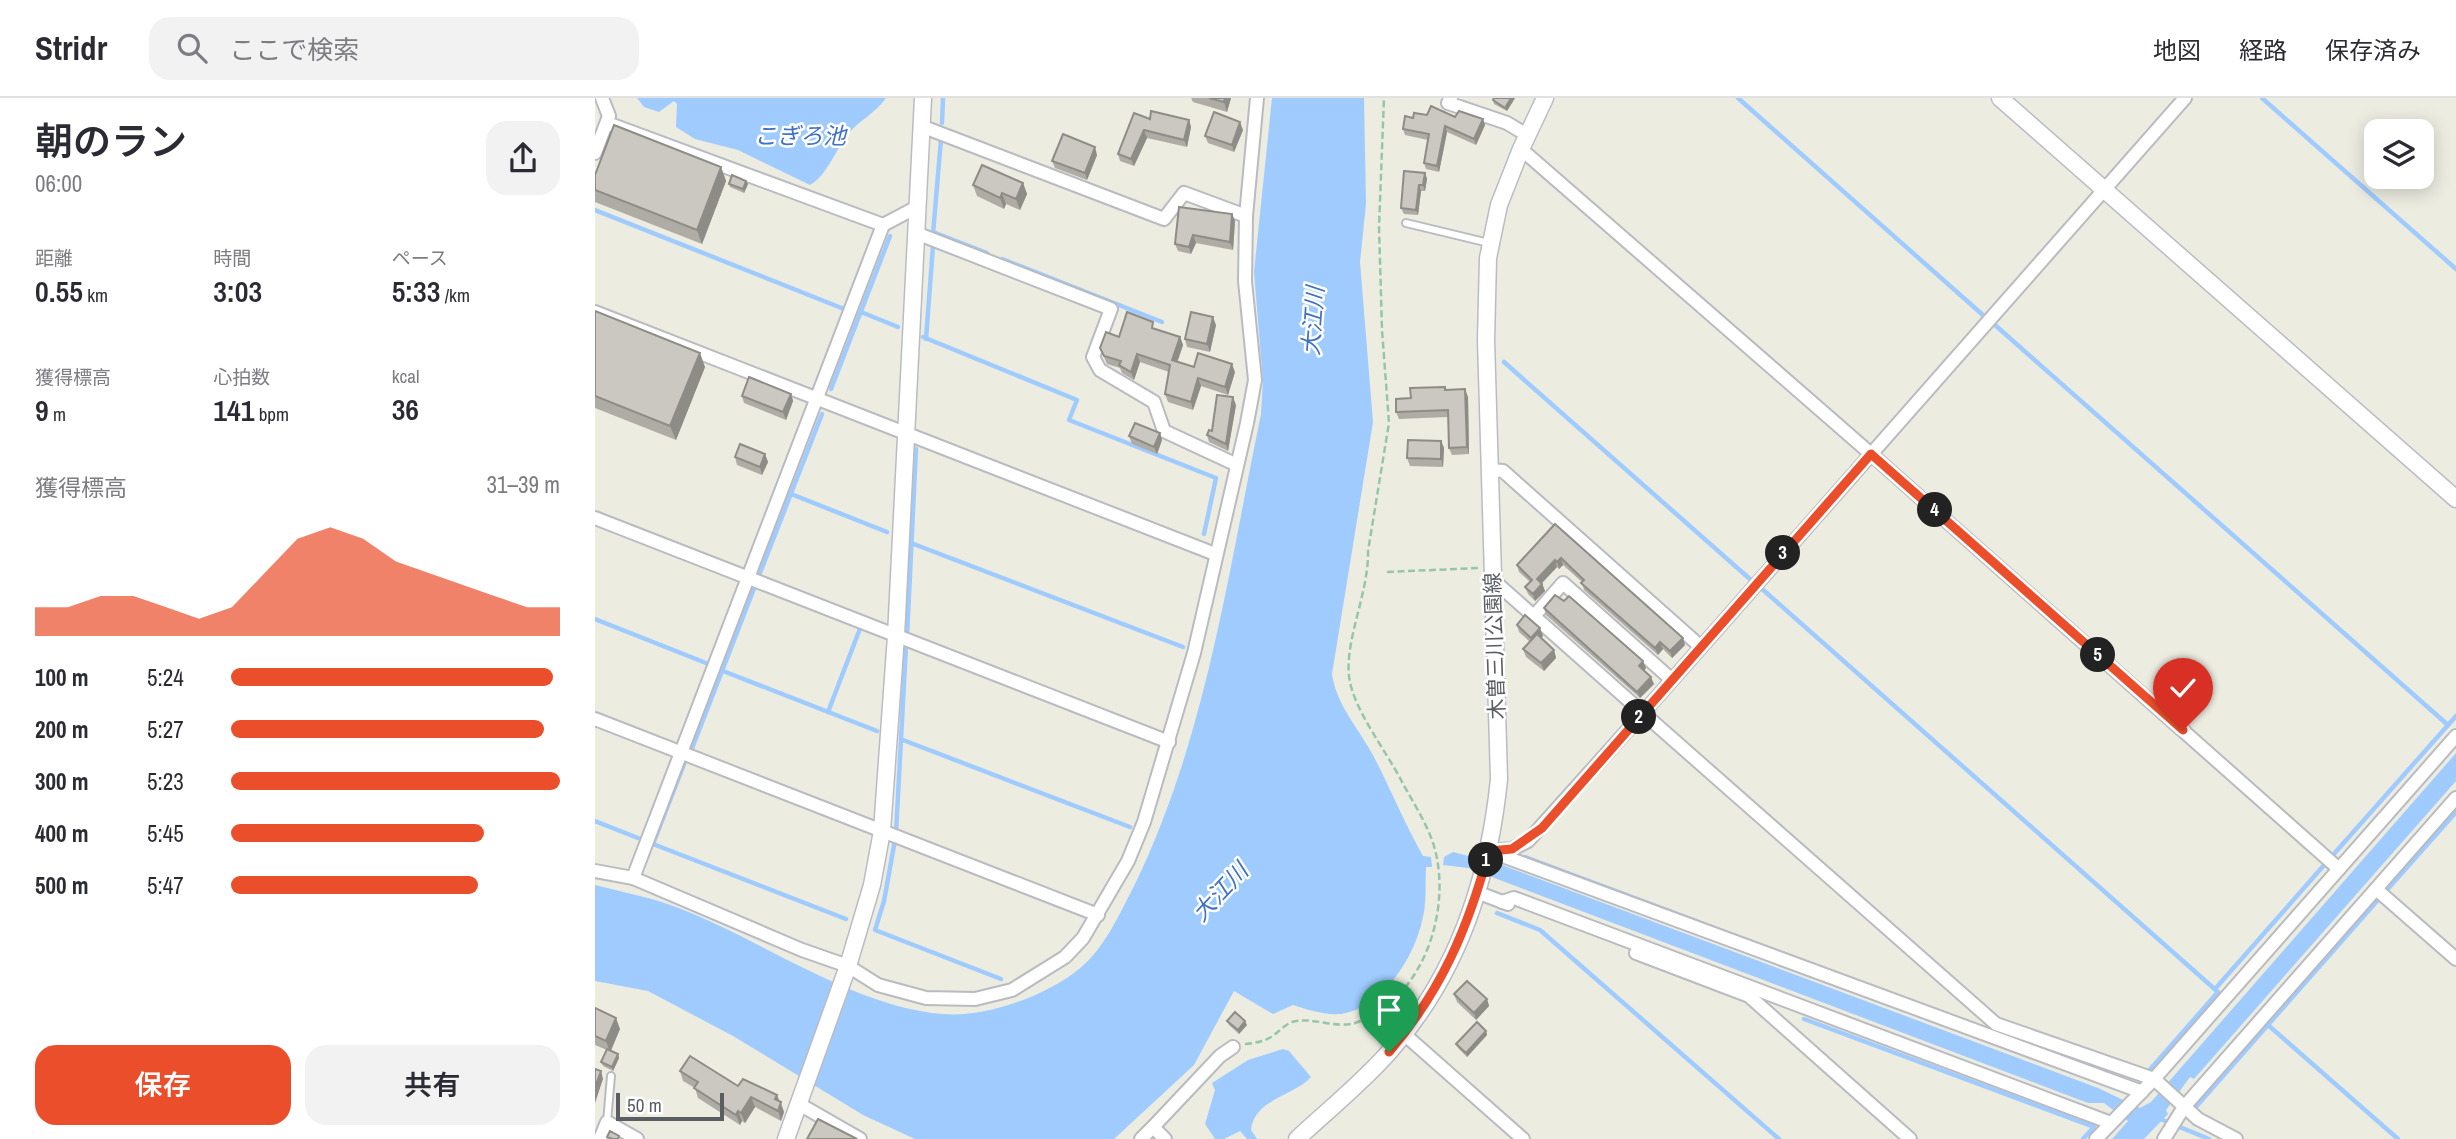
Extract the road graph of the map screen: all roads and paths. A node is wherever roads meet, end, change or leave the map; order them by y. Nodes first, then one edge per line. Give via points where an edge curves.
1 (602, 98) edge
2 (923, 98) edge
3 (1257, 98) edge
4 (1384, 98) edge
5 (1451, 98) edge
6 (1545, 98) edge
7 (2000, 98) edge
8 (2185, 98) edge
9 (607, 122) junction
10 (921, 126) junction
11 (1524, 142) junction
12 (596, 149) edge
13 (2104, 190) junction
14 (917, 207) junction
15 (1246, 216) junction
16 (1406, 222) dead end
17 (883, 225) junction
18 (916, 233) junction
19 (1491, 244) junction
20 (595, 312) edge
21 (817, 397) junction
22 (904, 433) junction
23 (1871, 454) junction
24 (1235, 464) junction
25 (1490, 470) junction
26 (2456, 499) edge
27 (595, 518) edge
28 (1215, 554) junction
29 (1387, 572) dead end
30 (1492, 573) junction
31 (746, 577) junction
32 (1534, 616) junction
33 (896, 636) junction
34 (1701, 647) junction
35 (1672, 680) junction
36 (1643, 713) junction
37 (595, 719) edge
38 (2456, 736) edge
39 (1169, 742) junction
40 (679, 752) junction
41 (2456, 798) edge
42 (881, 831) junction
43 (1488, 853) junction
44 (2339, 869) junction
45 (595, 871) edge
46 (633, 878) junction
47 (1480, 886) junction
48 (2376, 889) junction
49 (1501, 901) junction
50 (1098, 915) junction
51 (2456, 959) edge
52 (846, 970) junction
53 (1404, 1034) junction
54 (1233, 1047) joint
55 (611, 1076) dead end
56 (2157, 1082) junction
57 (2140, 1094) junction
58 (801, 1099) junction
59 (2182, 1109) junction
60 (2113, 1120) junction
61 (607, 1122) junction
62 (1153, 1127) junction
63 (2166, 1137) edge
64 (600, 1139) edge
65 (637, 1139) edge
66 (786, 1139) edge
67 (860, 1139) edge
68 (1141, 1139) edge
69 (1165, 1139) edge
70 (1297, 1139) edge
71 (1523, 1139) edge
72 (1910, 1139) edge
73 (2096, 1139) edge
74 (2236, 1139) edge

1 - 9 street
2 - 10 street
3 - 15 street
4 - 54 path via 1379,227 1389,424 1349,675 1364,714 1434,847 1437,925 1408,984 1379,1013 1334,1026 1294,1022 1263,1041
5 - 11 street via 1448,103 1507,123
6 - 11 street, 木曽三川公園線
7 - 13 street
8 - 13 street
9 - 12 street
9 - 17 street
10 - 14 street
10 - 15 street via 1164,219 1184,193
11 - 19 street, 木曽三川公園線 via 1499,205
11 - 23 street
13 - 23 street
13 - 26 street
14 - 17 street
14 - 18 street
15 - 24 street via 1245,281 1255,380
16 - 19 lane
17 - 21 street
18 - 22 street
18 - 24 street via 1111,309 1094,364 1154,402 1164,431
19 - 25 street, 木曽三川公園線 via 1486,340
20 - 21 street
21 - 22 street
21 - 31 street
22 - 28 street
22 - 33 street
23 - 34 street
23 - 44 street
24 - 28 street
25 - 30 street, 木曽三川公園線
25 - 34 street via 1503,471
27 - 31 street
28 - 39 street
29 - 30 path
30 - 32 street
30 - 43 street, 木曽三川公園線 via 1499,779
31 - 33 street
31 - 40 street
32 - 35 street via 1563,583
32 - 36 street
33 - 39 street
33 - 42 street
34 - 35 street
35 - 36 street
36 - 43 street via 1528,841
36 - 56 street via 1996,1024
37 - 40 street
38 - 44 street
39 - 50 street via 1128,861
40 - 42 street
40 - 46 street
41 - 48 street
42 - 50 street
42 - 52 street via 872,885
43 - 47 street, 木曽三川公園線
43 - 57 street
44 - 56 street
45 - 46 street
46 - 52 street
47 - 49 street
47 - 53 street, 木曽三川公園線 via 1448,965
48 - 51 street
48 - 59 street
49 - 60 street via 1514,898
49 - 72 street via 1749,996
50 - 52 street via 1065,957 1039,976 1012,990 975,999 926,998 878,985
52 - 58 street
53 - 70 street, 木曽三川公園線
53 - 71 street
54 - 62 street
55 - 61 lane
56 - 57 street
56 - 59 street
57 - 60 street
58 - 66 street
58 - 67 street
59 - 63 street
59 - 74 street
60 - 73 street
61 - 64 street
61 - 65 street
62 - 68 street
62 - 69 street

